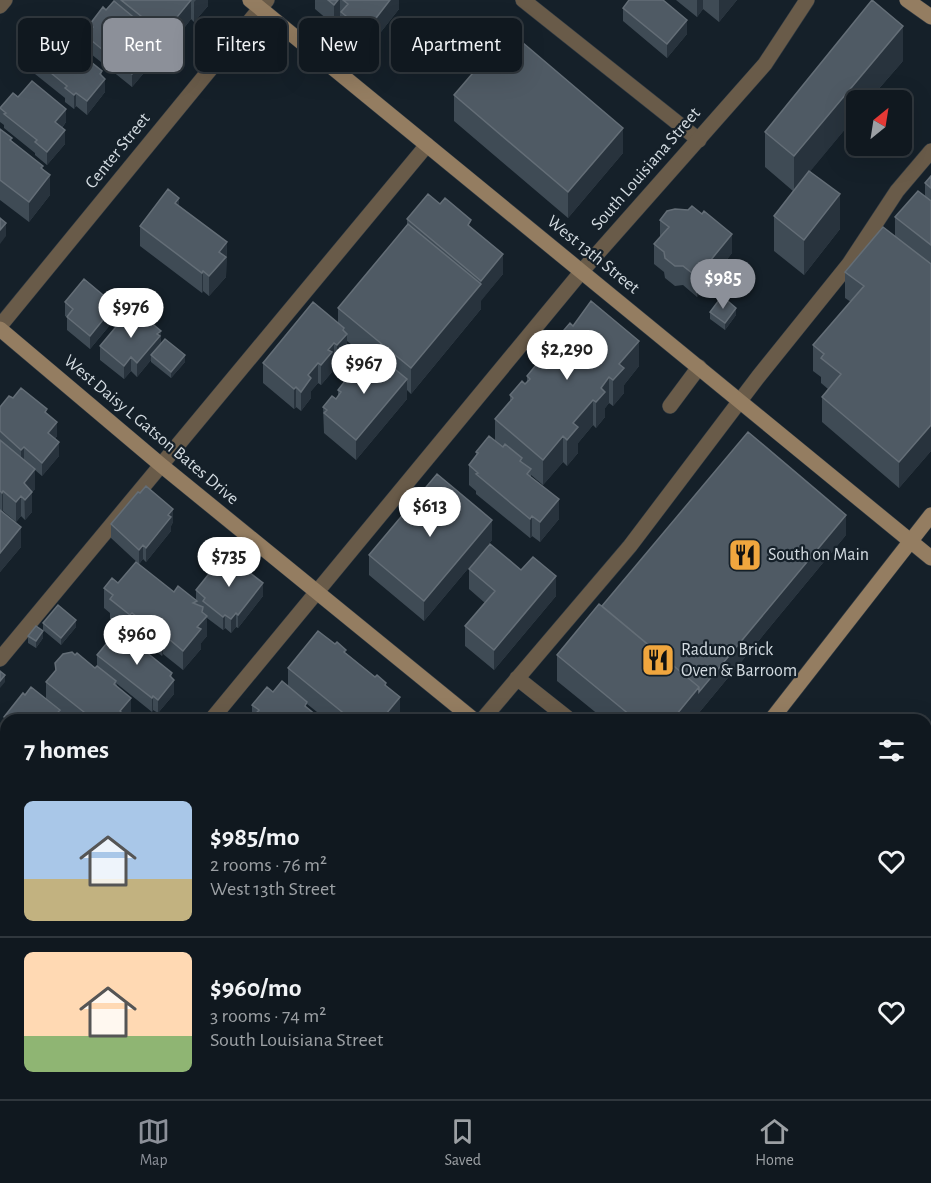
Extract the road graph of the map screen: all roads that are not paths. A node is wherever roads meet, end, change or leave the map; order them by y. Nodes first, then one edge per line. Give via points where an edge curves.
1 (5, 0) edge
2 (523, 0) edge
3 (807, 0) edge
4 (907, 0) edge
5 (259, 3) edge
6 (0, 6) edge
7 (931, 17) edge
8 (699, 140) junction
9 (428, 145) junction
10 (931, 151) edge
11 (582, 271) junction
12 (0, 328) edge
13 (699, 367) junction
14 (739, 401) junction
15 (670, 406) dead end
16 (161, 465) junction
17 (931, 515) edge
18 (910, 540) junction
19 (931, 558) edge
20 (316, 591) junction
21 (0, 659) edge
22 (517, 678) junction
23 (216, 714) edge
24 (467, 714) edge
25 (488, 714) edge
26 (562, 714) edge
27 (776, 714) edge

1 - 6 street
2 - 8 street
3 - 8 street, South Louisiana Street via 765,64
4 - 7 street
5 - 9 street, West 13th Street
5 - 12 street, Center Street
8 - 11 street, South Louisiana Street
9 - 11 street, West 13th Street
9 - 16 street
10 - 14 street via 897,190 849,264
11 - 13 street, West 13th Street
11 - 20 street, South Louisiana Street
12 - 16 street, West Daisy L Gatson Bates Drive
13 - 14 street, West 13th Street
13 - 15 street
14 - 18 street, West 13th Street
14 - 22 street via 630,546
16 - 20 street, West Daisy L Gatson Bates Drive
16 - 21 street
17 - 18 street
18 - 19 street, West 13th Street
18 - 27 street
20 - 23 street, South Louisiana Street
20 - 24 street, West Daisy L Gatson Bates Drive
22 - 25 street
22 - 26 street

